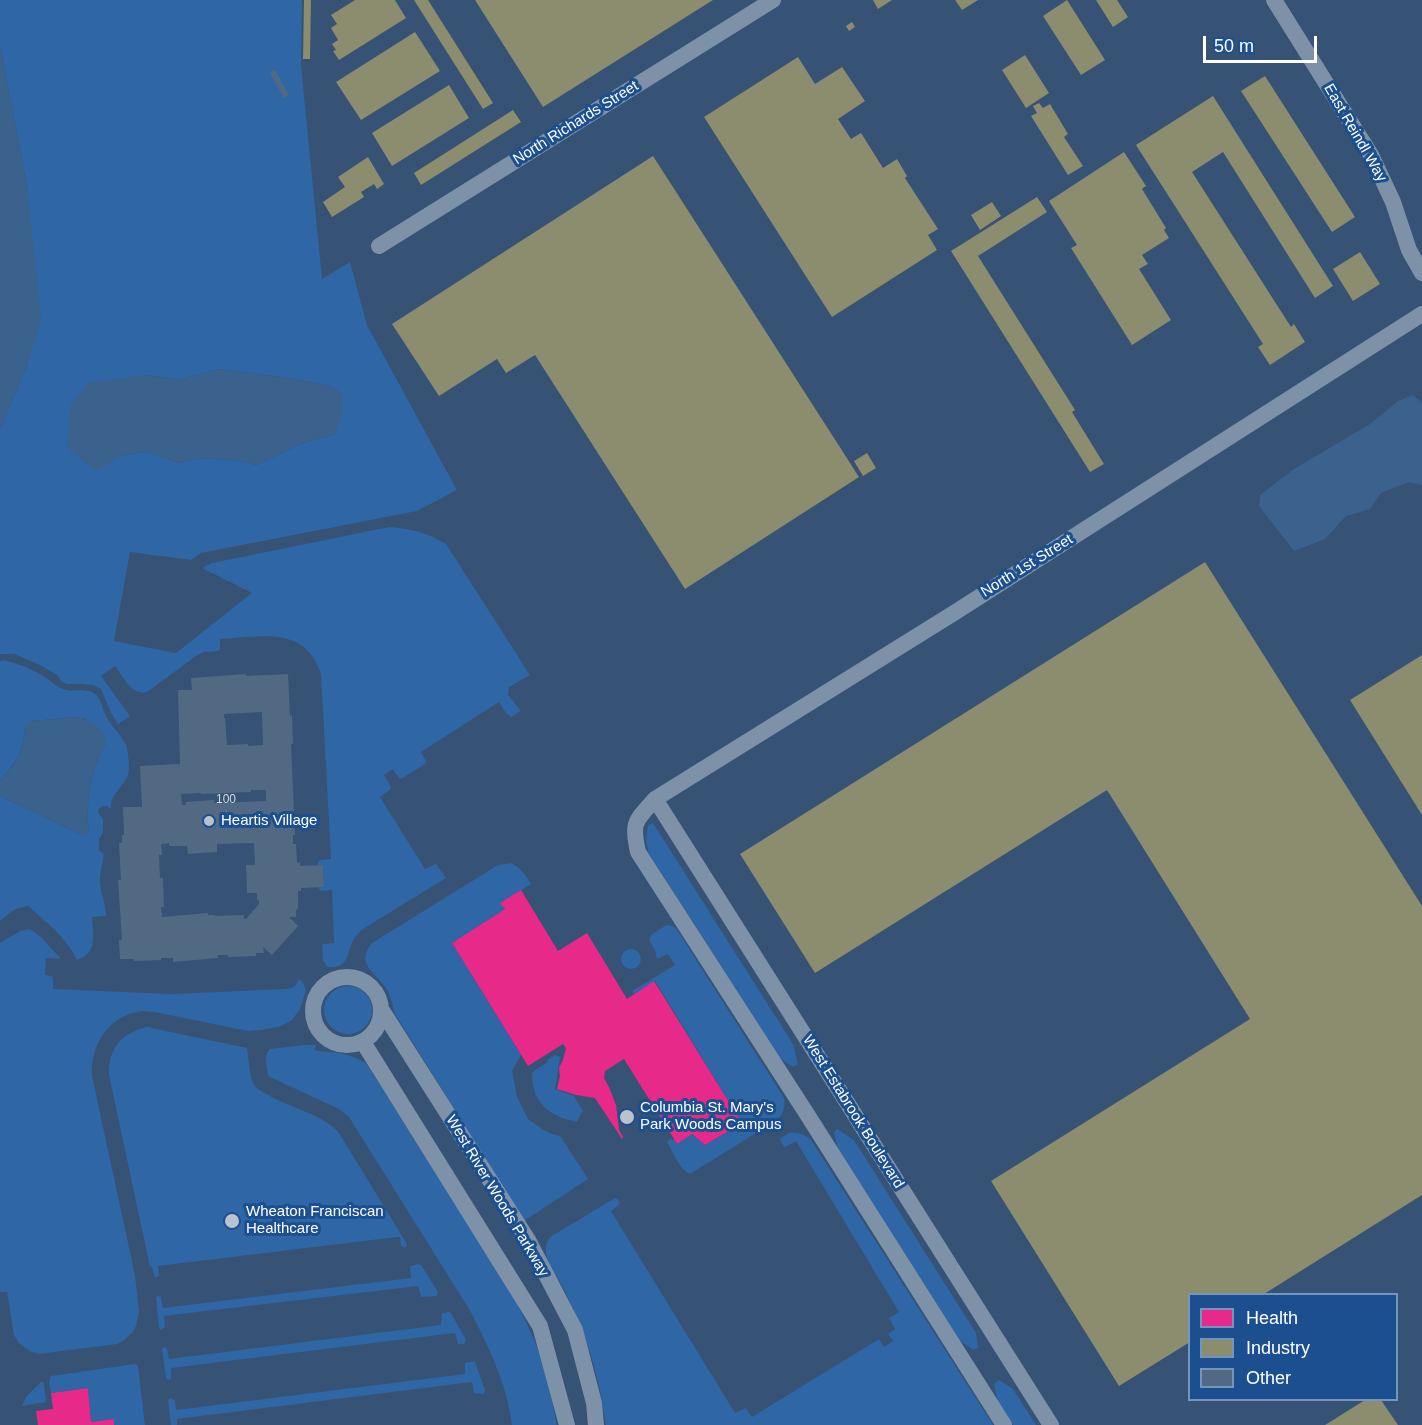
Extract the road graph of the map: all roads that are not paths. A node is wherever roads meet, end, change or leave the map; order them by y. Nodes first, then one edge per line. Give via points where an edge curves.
1 (773, 0) edge
2 (1274, 0) edge
3 (379, 246) dead end
4 (1422, 273) edge
5 (1422, 314) edge
6 (655, 799) junction
7 (382, 1012) junction
8 (363, 1042) junction
9 (567, 1425) edge
10 (596, 1425) edge
11 (1004, 1425) edge
12 (1051, 1425) edge

1 - 3 street, North Richards Street
2 - 4 street, East Reindl Way via 1371,155
5 - 6 street, North 1st Street
6 - 11 street, North 1st Street via 636,822 638,852
6 - 12 street, West Estabrook Boulevard
7 - 8 street via 378,1027
7 - 8 street, West River Woods Parkway via 373,987 354,977 334,979 318,993 313,1013 321,1032 340,1045
7 - 10 street, West River Woods Parkway via 528,1240 570,1320 594,1403
8 - 9 street, West River Woods Parkway via 540,1326

